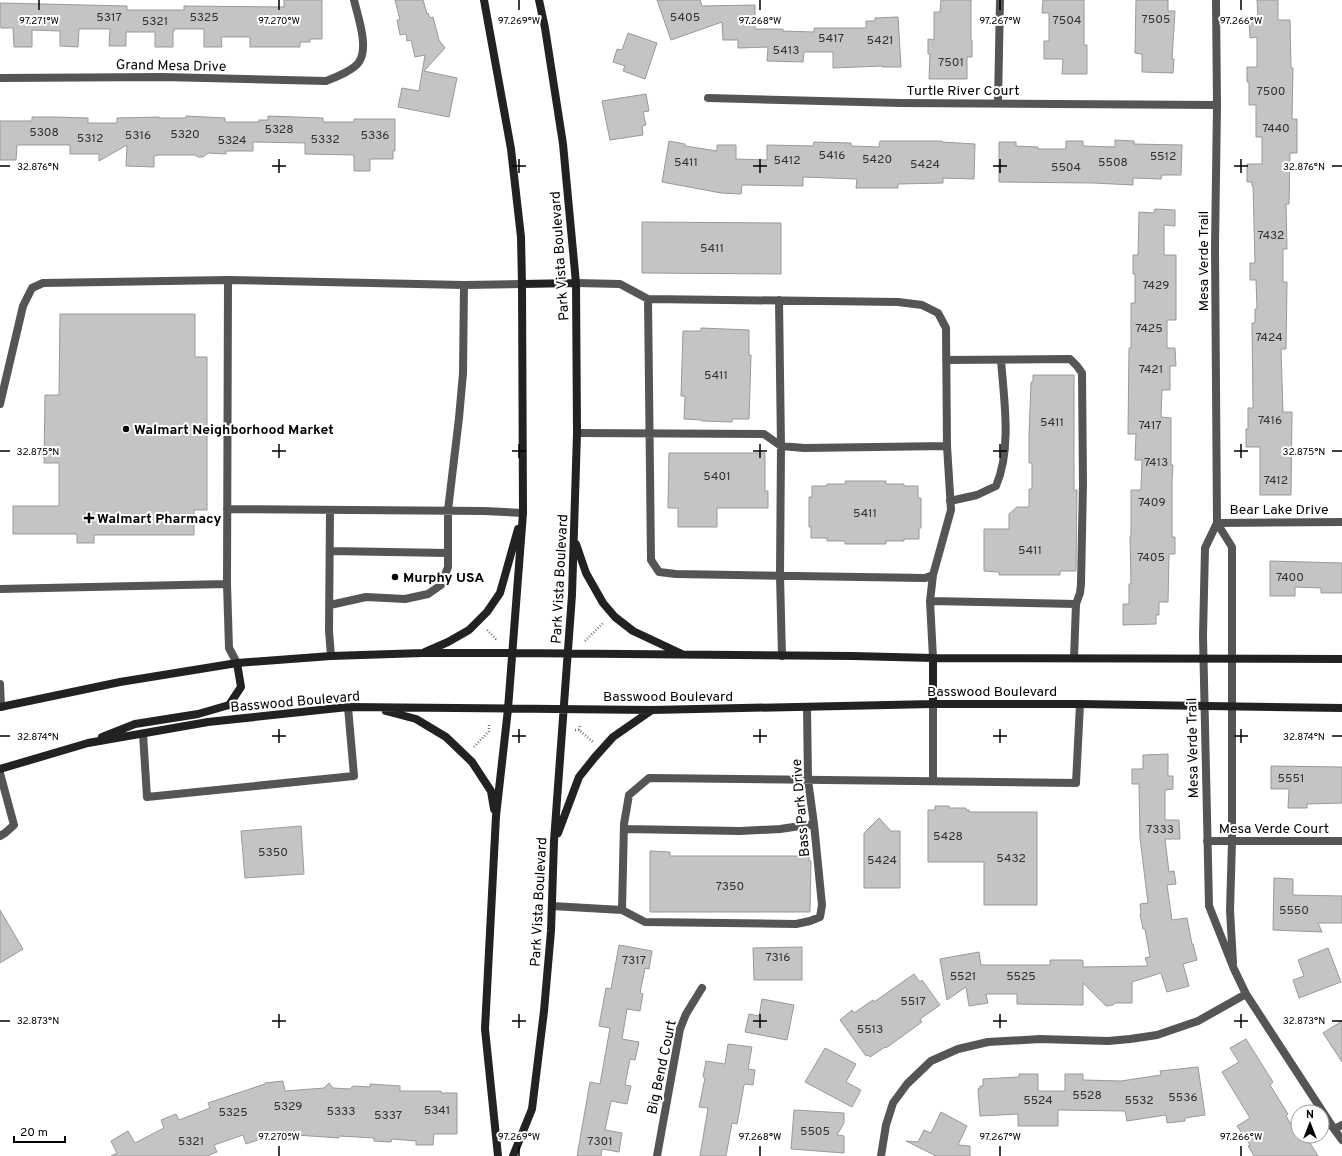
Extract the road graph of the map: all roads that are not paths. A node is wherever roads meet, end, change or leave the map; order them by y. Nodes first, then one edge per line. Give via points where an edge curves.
1 (354, 0) edge
2 (484, 0) edge
3 (538, 0) edge
4 (1000, 0) edge
5 (1216, 0) edge
6 (0, 78) edge
7 (708, 98) dead end
8 (998, 103) junction
9 (1217, 105) junction
10 (228, 280) junction
11 (576, 283) junction
12 (522, 284) junction
13 (464, 285) junction
14 (648, 299) junction
15 (779, 300) junction
16 (946, 360) junction
17 (1001, 360) junction
18 (0, 404) edge
19 (577, 433) junction
20 (650, 434) junction
21 (781, 446) junction
22 (947, 446) junction
23 (950, 501) junction
24 (227, 509) junction
25 (330, 510) junction
26 (448, 510) junction
27 (523, 513) junction
28 (1342, 522) edge
29 (1217, 523) junction
30 (574, 539) junction
31 (330, 551) junction
32 (448, 553) junction
33 (934, 575) junction
34 (780, 576) junction
35 (227, 584) junction
36 (0, 589) edge
37 (930, 601) junction
38 (1076, 604) junction
39 (330, 605) junction
40 (423, 653) junction
41 (512, 653) junction
42 (568, 654) junction
43 (684, 655) junction
44 (331, 656) junction
45 (782, 656) junction
46 (932, 658) junction
47 (1074, 658) junction
48 (1203, 658) junction
49 (1233, 658) junction
50 (1342, 658) edge
51 (236, 663) junction
52 (0, 684) edge
53 (933, 704) junction
54 (1080, 704) junction
55 (1204, 706) junction
56 (1232, 706) junction
57 (0, 707) edge
58 (348, 707) junction
59 (374, 708) junction
60 (807, 708) junction
61 (1342, 708) edge
62 (508, 709) junction
63 (564, 709) junction
64 (652, 710) junction
65 (142, 734) junction
66 (88, 743) junction
67 (0, 769) edge
68 (0, 774) edge
69 (808, 780) junction
70 (934, 781) junction
71 (496, 816) junction
72 (814, 824) junction
73 (624, 829) junction
74 (0, 836) edge
75 (554, 841) junction
76 (1207, 841) junction
77 (1342, 841) edge
78 (1232, 842) junction
79 (552, 906) junction
80 (622, 910) junction
81 (1234, 969) junction
82 (702, 988) dead end
83 (1246, 994) junction
84 (1342, 1125) edge
85 (1334, 1130) junction
86 (1342, 1140) edge
87 (498, 1156) edge
88 (513, 1156) edge
89 (657, 1156) edge
90 (882, 1156) edge

1 - 6 street, Grand Mesa Drive via 363,52 358,63 341,75 326,81 163,77
2 - 12 main road via 511,149 521,238
3 - 11 main road, Park Vista Boulevard via 545,28 563,144
4 - 8 street
5 - 9 street, Mesa Verde Trail
7 - 8 street, Turtle River Court
8 - 9 street, Turtle River Court
9 - 29 street, Mesa Verde Trail
10 - 13 street
10 - 18 street via 44,283 32,288 23,306
10 - 24 street
11 - 12 main road
11 - 14 street via 620,284
11 - 19 main road, Park Vista Boulevard
12 - 13 street
12 - 27 main road
13 - 26 street via 463,373
14 - 15 street
14 - 20 street
15 - 16 street via 898,302 922,305 938,313 946,328
15 - 21 street
16 - 17 street
16 - 22 street
17 - 23 street via 1005,454 1000,477 996,486 977,495
17 - 38 street via 1070,359 1082,373 1082,538 1080,589
19 - 20 street
19 - 30 main road, Park Vista Boulevard
20 - 21 street via 764,434
20 - 34 street via 651,560 659,572
21 - 22 street
21 - 34 street
22 - 23 street
23 - 33 street via 951,510
24 - 25 street
24 - 35 street
25 - 26 street
25 - 31 street
26 - 27 street
26 - 32 street
27 - 40 main road via 500,593 487,612 469,630
27 - 41 main road
28 - 29 street, Bear Lake Drive
29 - 48 street, Mesa Verde Trail via 1205,548
29 - 49 street, Mesa Verde Trail via 1232,547
30 - 42 main road, Park Vista Boulevard
30 - 43 main road via 586,573 603,603 615,617 633,631
31 - 32 street
31 - 39 street
32 - 39 street via 448,567 441,585 428,594 405,599 366,597
33 - 34 street via 925,578
33 - 37 street
34 - 45 street
35 - 36 street
35 - 51 street via 229,648
37 - 38 street
37 - 46 street
38 - 47 street
39 - 44 street
40 - 41 main road
40 - 44 main road
41 - 42 main road
41 - 62 main road
42 - 43 main road
42 - 63 main road, Park Vista Boulevard
43 - 45 main road
44 - 51 main road
45 - 46 main road
46 - 47 main road
46 - 53 main road
47 - 48 main road
48 - 49 main road
48 - 55 street, Mesa Verde Trail
49 - 50 main road
49 - 56 street, Mesa Verde Trail
51 - 57 main road via 120,682
51 - 66 main road via 241,687 229,705 198,714 135,724
52 - 57 street
53 - 54 main road, Basswood Boulevard
53 - 60 main road, Basswood Boulevard
53 - 70 street
54 - 55 main road, Basswood Boulevard
54 - 70 street via 1076,783
55 - 56 main road, Basswood Boulevard
55 - 76 street, Mesa Verde Trail
56 - 61 main road, Basswood Boulevard
56 - 78 street, Mesa Verde Trail
58 - 59 main road, Basswood Boulevard
58 - 65 main road, Basswood Boulevard via 208,722
58 - 65 street via 354,776 147,797
59 - 62 main road, Basswood Boulevard
59 - 71 main road via 416,719 446,738 472,762 491,791
60 - 64 main road, Basswood Boulevard
60 - 69 street, Bass Park Drive
62 - 63 main road, Basswood Boulevard
62 - 71 main road
63 - 64 main road, Basswood Boulevard
63 - 75 main road, Park Vista Boulevard
64 - 75 main road via 613,738 579,777
65 - 66 main road, Basswood Boulevard
66 - 67 main road, Basswood Boulevard
68 - 74 street via 14,825
69 - 70 street
69 - 72 street, Bass Park Drive
69 - 73 street via 649,778 629,795
71 - 87 main road via 485,1030
72 - 73 street via 740,832
72 - 80 street, Bass Park Drive via 822,905 820,917 796,924 644,922
73 - 80 street
75 - 79 main road, Park Vista Boulevard
76 - 78 street, Mesa Verde Court
76 - 81 street, Mesa Verde Trail via 1208,906
77 - 78 street, Mesa Verde Court
78 - 81 street, Mesa Verde Trail via 1230,910
79 - 80 street
79 - 88 main road, Park Vista Boulevard via 544,1011 532,1109
81 - 83 street, Mesa Verde Trail
82 - 89 street, Big Bend Court via 686,1014 680,1030
83 - 85 street, Mesa Verde Trail
83 - 90 street via 1198,1021 1157,1035 1108,1041 988,1042 958,1049 931,1060 907,1084 893,1103 886,1126
84 - 85 street
85 - 86 street, Mesa Verde Trail

